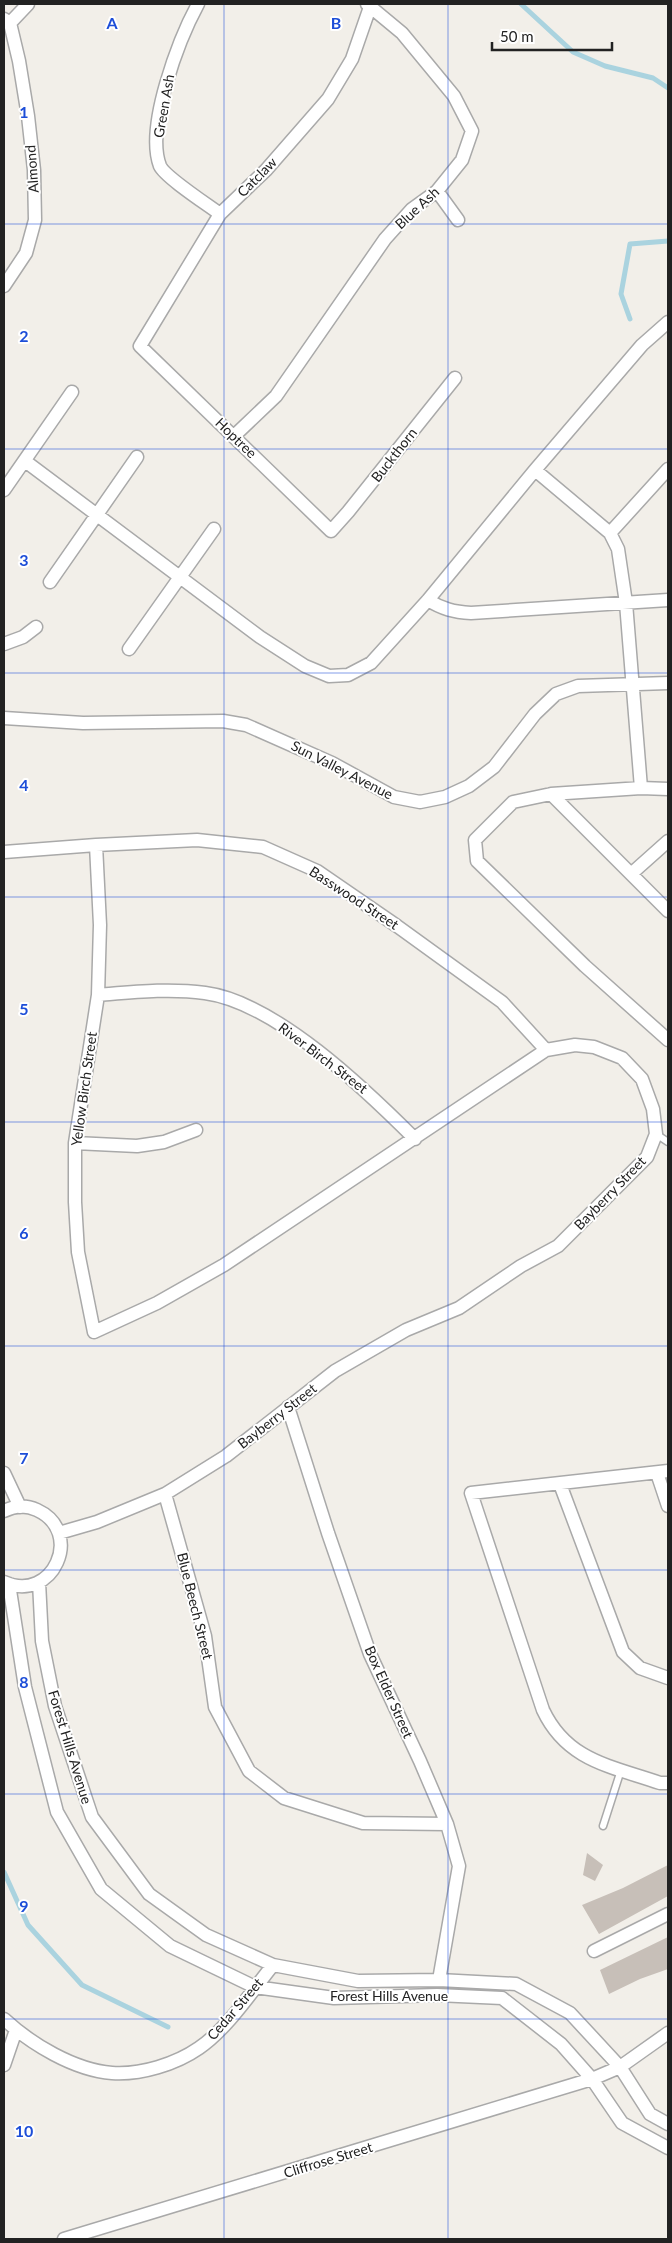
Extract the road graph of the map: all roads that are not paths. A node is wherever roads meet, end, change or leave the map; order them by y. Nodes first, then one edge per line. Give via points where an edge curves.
1 (28, 4) edge
2 (198, 4) edge
3 (368, 5) edge
4 (7, 21) edge
5 (437, 191) junction
6 (220, 214) junction
7 (458, 220) dead end
8 (4, 286) edge
9 (668, 322) edge
10 (140, 346) joint
11 (455, 378) dead end
12 (72, 392) dead end
13 (234, 436) junction
14 (137, 458) dead end
15 (24, 460) junction
16 (668, 469) edge
17 (534, 470) junction
18 (4, 490) edge
19 (97, 515) junction
20 (214, 529) dead end
21 (331, 531) joint
22 (610, 533) junction
23 (180, 578) junction
24 (50, 582) dead end
25 (428, 600) junction
26 (668, 600) edge
27 (626, 603) junction
28 (36, 627) dead end
29 (4, 644) edge
30 (129, 649) dead end
31 (633, 683) junction
32 (668, 683) edge
33 (4, 718) edge
34 (641, 788) junction
35 (668, 789) edge
36 (551, 794) junction
37 (668, 841) edge
38 (96, 845) junction
39 (4, 852) edge
40 (631, 874) junction
41 (668, 910) edge
42 (98, 995) junction
43 (668, 1040) edge
44 (546, 1050) junction
45 (196, 1130) dead end
46 (656, 1134) junction
47 (415, 1138) junction
48 (668, 1142) edge
49 (75, 1144) junction
50 (94, 1332) joint
51 (288, 1407) junction
52 (4, 1472) edge
53 (663, 1472) edge
54 (560, 1484) junction
55 (165, 1494) junction
56 (668, 1506) edge
57 (20, 1507) junction
58 (4, 1511) edge
59 (59, 1533) junction
60 (39, 1582) junction
61 (7, 1583) edge
62 (668, 1678) edge
63 (621, 1770) junction
64 (668, 1783) edge
65 (447, 1824) junction
66 (603, 1826) dead end
67 (668, 1914) edge
68 (594, 1951) dead end
69 (273, 1965) junction
70 (439, 1980) junction
71 (255, 1988) junction
72 (4, 2019) edge
73 (16, 2030) junction
74 (668, 2033) edge
75 (4, 2065) edge
76 (620, 2067) junction
77 (592, 2079) junction
78 (668, 2124) edge
79 (668, 2148) edge
80 (64, 2239) edge

1 - 4 street
2 - 6 street, Green Ash via 174,56 160,113 157,147 161,167
3 - 5 street, Blue Ash via 402,33 454,96 472,131 462,160
3 - 6 street, Catclaw via 352,59 328,99 266,170
4 - 8 street, Almond via 19,61 28,116 34,170 34,220 26,253
5 - 7 street
5 - 13 street, Blue Ash via 412,209 385,239 276,396
6 - 10 street, Catclaw
9 - 17 street via 642,345
10 - 13 street, Hoptree
11 - 21 street, Buckthorn
12 - 15 street
13 - 21 street, Hoptree
14 - 19 street
15 - 18 street
15 - 19 street
16 - 22 street
17 - 22 street
17 - 25 street
19 - 23 street
19 - 24 street
20 - 23 street
22 - 27 street via 618,549
23 - 25 street via 260,637 305,666 330,676 348,675 371,662
23 - 30 street
25 - 27 street via 439,608 471,613
26 - 27 street
27 - 31 street
28 - 29 street via 23,637
31 - 32 street, Sun Valley Avenue
31 - 33 street, Sun Valley Avenue via 578,686 556,694 535,714 494,766 469,786 445,797 420,802 394,797 332,763 246,725 223,721 83,722
31 - 34 street
34 - 35 street
34 - 36 street
36 - 40 street
36 - 43 street via 513,802 474,840 477,861 585,966
37 - 40 street
38 - 39 street, Basswood Street
38 - 42 street, Yellow Birch Street via 100,925
38 - 44 street, Basswood Street via 197,840 263,847 317,871 502,1002
40 - 41 street
42 - 47 street, River Birch Street via 164,990 206,993 238,1002 285,1027 341,1070
42 - 49 street, Yellow Birch Street
44 - 46 street, Bayberry Street via 574,1045 594,1047 622,1058 642,1079 653,1109
44 - 47 street, Bayberry Street
45 - 49 street via 164,1142 137,1146
46 - 48 lane
46 - 51 street, Bayberry Street via 647,1157 558,1246 521,1266 459,1308 406,1330 335,1371
47 - 50 street, Bayberry Street via 224,1265 157,1303
49 - 50 street, Yellow Birch Street via 78,1252
51 - 55 street, Bayberry Street via 226,1456
51 - 65 street, Box Elder Street via 370,1654
52 - 57 street
53 - 54 street
53 - 56 street
54 - 62 street via 623,1652 640,1668
54 - 63 street via 471,1493 542,1710 551,1727 581,1755
55 - 59 street, Bayberry Street via 97,1522
55 - 65 street, Blue Beech Street via 205,1636 215,1707 249,1771 284,1798 363,1823
57 - 58 street
57 - 59 street via 33,1508 44,1514
59 - 60 street via 61,1545 56,1567
60 - 61 street via 30,1585
60 - 69 street, Forest Hills Avenue via 42,1641 55,1706 92,1817 149,1894 206,1935
61 - 71 street, Forest Hills Avenue via 25,1687 57,1812 101,1889 170,1946
63 - 64 street
63 - 66 lane
65 - 70 street, Box Elder Street via 458,1866
67 - 68 street
69 - 70 street, Forest Hills Avenue via 358,1981
69 - 71 street, Cedar Street
70 - 76 street, Forest Hills Avenue via 516,1984 570,2013
71 - 73 street, Cedar Street via 200,2048 172,2063 140,2071 112,2073 81,2066
71 - 77 street, Forest Hills Avenue via 334,1998 437,1995 502,1998 561,2044
72 - 73 street, Cedar Street
73 - 75 street
74 - 76 street, Cliffrose Street
76 - 77 street, Cliffrose Street
76 - 78 street, Forest Hills Avenue via 650,2114
77 - 79 street, Forest Hills Avenue via 622,2123
77 - 80 street, Cliffrose Street

